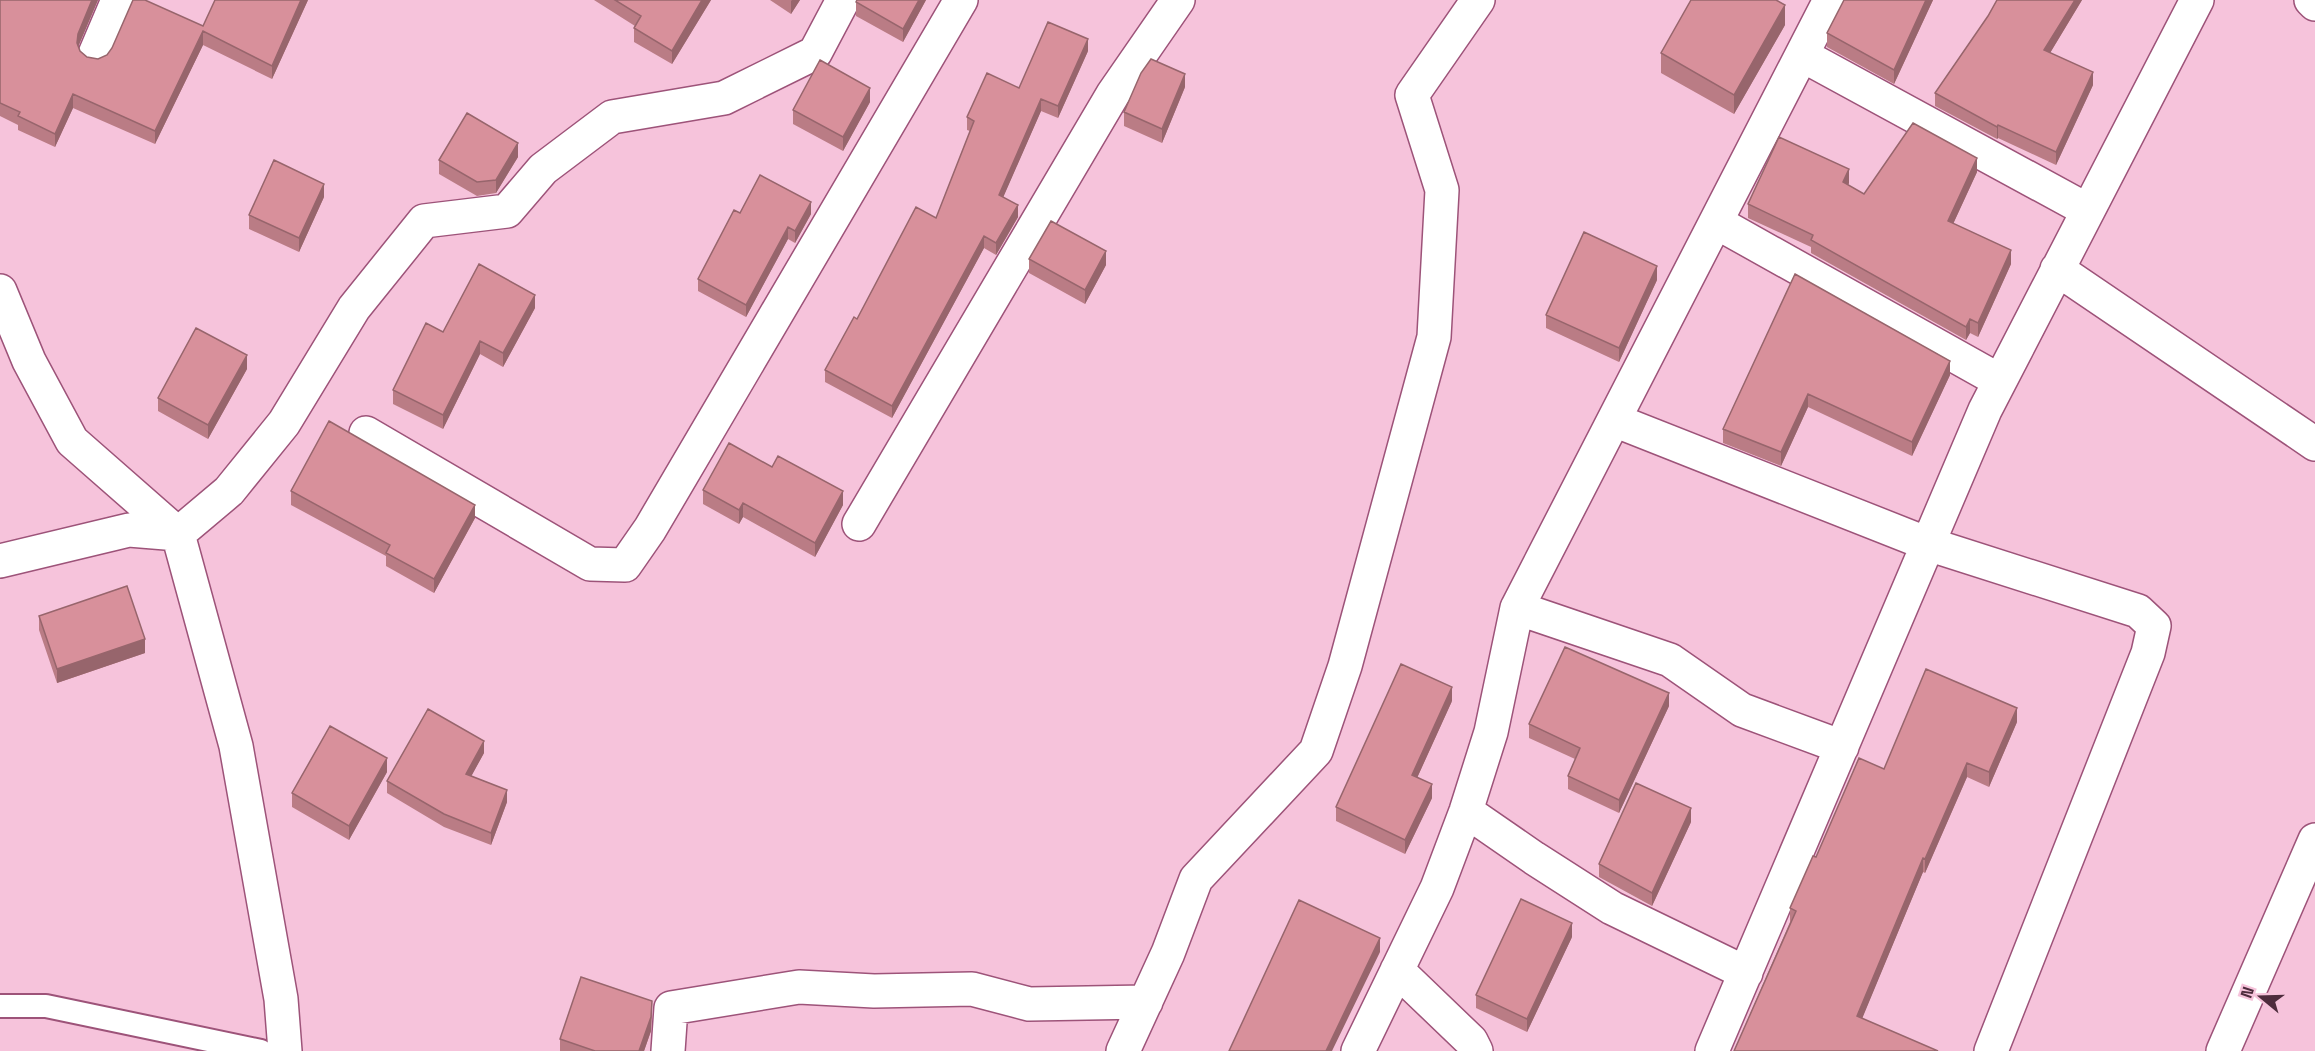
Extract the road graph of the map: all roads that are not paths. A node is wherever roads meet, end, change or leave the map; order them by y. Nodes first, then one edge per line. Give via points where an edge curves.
1 (118, 0) edge
2 (843, 0) edge
3 (961, 0) edge
4 (1178, 0) edge
5 (1478, 0) edge
6 (1830, 0) edge
7 (2197, 0) edge
8 (2311, 0) edge
9 (2315, 4) edge
10 (95, 54) dead end
11 (1802, 55) junction
12 (2087, 210) junction
13 (1716, 222) junction
14 (2057, 269) junction
15 (0, 291) edge
16 (2000, 381) junction
17 (1614, 420) junction
18 (366, 433) dead end
19 (2315, 444) edge
20 (859, 524) dead end
21 (178, 534) junction
22 (1928, 544) junction
23 (0, 561) edge
24 (1517, 608) junction
25 (1842, 747) junction
26 (1466, 811) junction
27 (2315, 840) edge
28 (1397, 970) junction
29 (1746, 973) junction
30 (1146, 1002) junction
31 (0, 1006) edge
32 (261, 1051) edge
33 (285, 1051) edge
34 (668, 1051) edge
35 (1123, 1051) edge
36 (1358, 1051) edge
37 (1476, 1051) edge
38 (1712, 1051) edge
39 (1991, 1051) edge
40 (2223, 1051) edge

1 - 10 street
2 - 21 street via 815,53 724,98 612,117 543,169 507,211 424,221 354,308 284,423 229,491
3 - 18 street via 650,529 625,565 590,564
4 - 20 street via 1113,94
5 - 30 street via 1412,95 1442,190 1434,337 1345,666 1316,752 1196,879
6 - 11 street
7 - 12 street
8 - 9 street
11 - 12 street
11 - 13 street
12 - 14 street
13 - 16 street
13 - 17 street
14 - 16 street
14 - 19 street
15 - 21 street via 29,361 72,441
16 - 22 street
17 - 22 street
17 - 24 street
21 - 23 street via 129,530
21 - 33 street via 236,747 281,999
22 - 25 street
22 - 39 street via 2138,611 2154,626 2143,664
24 - 25 street via 1670,660 1742,710
24 - 26 street via 1491,732
25 - 29 street
26 - 28 street via 1437,888
26 - 29 street via 1612,908
27 - 40 street
28 - 36 street
28 - 37 street via 1471,1041
29 - 38 street
30 - 34 street via 1029,1004 972,989 874,991 799,987 671,1008
30 - 35 street
31 - 32 lane via 46,1006

